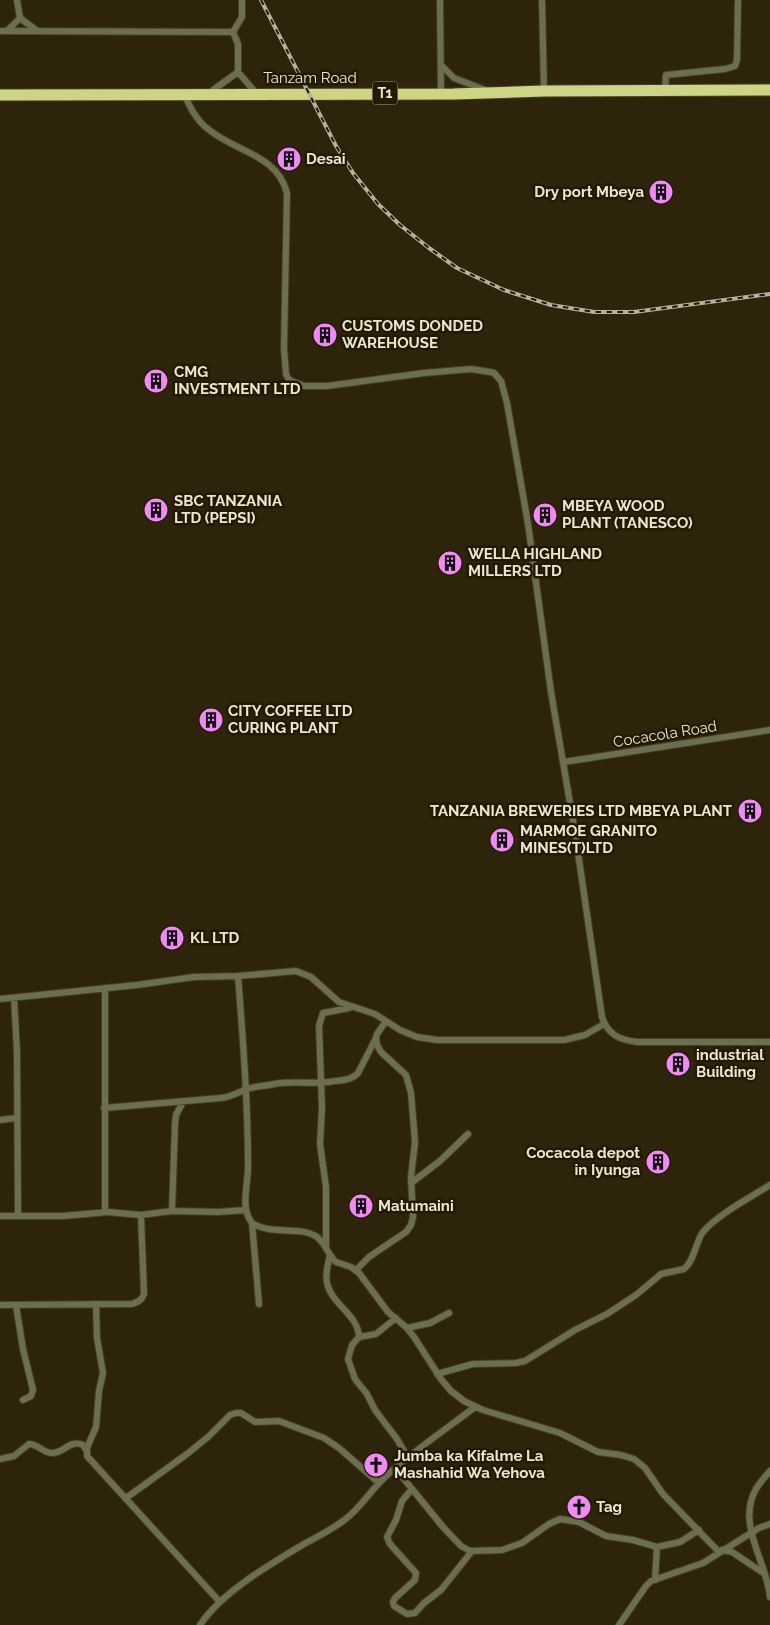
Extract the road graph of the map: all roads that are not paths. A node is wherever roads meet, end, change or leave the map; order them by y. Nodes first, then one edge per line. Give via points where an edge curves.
1 (17, 0) edge
2 (242, 0) edge
3 (440, 0) edge
4 (542, 0) edge
5 (738, 0) edge
6 (20, 18) junction
7 (36, 30) junction
8 (3, 31) edge
9 (234, 32) junction
10 (441, 65) junction
11 (238, 72) junction
12 (665, 90) junction
13 (770, 90) edge
14 (544, 91) junction
15 (488, 92) junction
16 (184, 93) junction
17 (209, 93) junction
18 (0, 94) edge
19 (256, 94) junction
20 (441, 94) junction
21 (770, 730) edge
22 (564, 762) junction
23 (238, 976) junction
24 (105, 988) junction
25 (14, 998) junction
26 (0, 999) edge
27 (351, 1007) junction
28 (386, 1021) junction
29 (604, 1024) junction
30 (376, 1038) junction
31 (770, 1042) edge
32 (321, 1083) junction
33 (247, 1089) junction
34 (183, 1102) junction
35 (104, 1108) junction
36 (17, 1118) junction
37 (0, 1120) edge
38 (468, 1134) dead end
39 (411, 1183) junction
40 (770, 1185) edge
41 (246, 1210) junction
42 (172, 1211) junction
43 (105, 1212) junction
44 (141, 1215) junction
45 (0, 1216) edge
46 (18, 1216) junction
47 (252, 1223) junction
48 (326, 1246) junction
49 (330, 1255) junction
50 (356, 1270) junction
51 (96, 1304) junction
52 (259, 1304) dead end
53 (0, 1305) edge
54 (16, 1305) junction
55 (449, 1313) dead end
56 (396, 1318) junction
57 (407, 1328) junction
58 (359, 1337) junction
59 (437, 1374) junction
60 (23, 1400) dead end
61 (475, 1407) junction
62 (87, 1450) junction
63 (408, 1458) junction
64 (0, 1459) edge
65 (395, 1468) junction
66 (770, 1471) edge
67 (379, 1483) junction
68 (412, 1489) junction
69 (126, 1498) junction
70 (770, 1524) edge
71 (699, 1530) junction
72 (752, 1534) junction
73 (658, 1547) junction
74 (472, 1551) junction
75 (720, 1551) junction
76 (766, 1575) junction
77 (655, 1580) junction
78 (770, 1597) edge
79 (219, 1601) junction
80 (200, 1625) edge
81 (619, 1625) edge

1 - 6 street
2 - 9 street via 242,17
3 - 10 street
4 - 14 street
5 - 12 street via 735,66 666,75
6 - 7 street
6 - 8 street
7 - 8 street
7 - 9 street
9 - 11 street via 238,44
10 - 15 street via 454,78
10 - 20 street
11 - 17 street
11 - 19 street
12 - 13 highway, Tanzam Road / T1
12 - 14 highway, Tanzam Road / T1
14 - 15 highway, Tanzam Road / T1
15 - 20 highway, Tanzam Road / T1
16 - 17 highway, Tanzam Road / T1
16 - 18 highway, Tanzam Road / T1
16 - 22 street via 191,111 206,129 273,167 284,181 287,193 284,349 289,380 304,386 326,386 472,369 494,373 501,381 528,524
17 - 19 highway, Tanzam Road / T1
19 - 20 highway, Tanzam Road / T1
21 - 22 street, Cocacola Road
22 - 29 street
23 - 24 street via 194,977
23 - 27 street via 301,972 311,977 332,998
23 - 33 street
24 - 25 street
24 - 35 street
25 - 26 street
25 - 36 street
27 - 28 street via 369,1011
27 - 32 street via 327,1011 321,1016
28 - 29 street via 409,1034 437,1040 564,1040 585,1035
28 - 30 street
29 - 31 street via 616,1037 637,1042
30 - 32 street via 356,1075
30 - 39 street via 378,1049 403,1071 410,1085 415,1142
32 - 33 street via 285,1083
32 - 48 street via 320,1144 326,1187
33 - 34 street via 227,1097
33 - 41 street
34 - 35 street
34 - 42 street via 174,1124
35 - 43 street
36 - 37 street
36 - 46 street
38 - 39 street
39 - 50 street via 413,1217 410,1229
40 - 59 street via 707,1227 684,1269 661,1274 608,1314 575,1330 528,1360 473,1364
41 - 42 street
41 - 47 street
42 - 44 street
43 - 44 street
43 - 46 street
44 - 51 street via 145,1285 142,1299 132,1304
45 - 46 street
47 - 48 street via 268,1230 311,1234
47 - 52 street
48 - 49 street
49 - 50 street via 336,1262
49 - 58 street via 327,1284 352,1317
50 - 56 street via 381,1304
51 - 54 street
51 - 62 street via 103,1374 98,1391 96,1427
53 - 54 street
54 - 60 street via 33,1390 31,1396
55 - 57 street via 430,1323
56 - 57 street
56 - 58 street via 376,1334
57 - 59 street
58 - 63 street via 349,1353 351,1371
59 - 61 street via 451,1391
61 - 63 street
61 - 71 street via 560,1433 598,1452 634,1458 668,1500
62 - 64 street via 76,1443 49,1453 29,1444 14,1456
62 - 69 street via 89,1458
63 - 65 street
65 - 67 street
65 - 68 street
66 - 72 street via 752,1496
67 - 69 street via 324,1438 279,1421 255,1422 236,1413
67 - 79 street via 343,1521
68 - 74 street via 456,1541
68 - 74 street via 402,1501 387,1535 388,1541 417,1575 393,1604 406,1614 415,1612 441,1590
69 - 79 street
70 - 72 street
71 - 73 street via 680,1542
71 - 75 street
72 - 75 street
72 - 76 street
73 - 74 street via 606,1536 566,1519 554,1521 529,1538 502,1550
73 - 77 street
75 - 76 street via 732,1552
75 - 77 street via 697,1566
76 - 78 street
77 - 81 street via 646,1586
79 - 80 street

